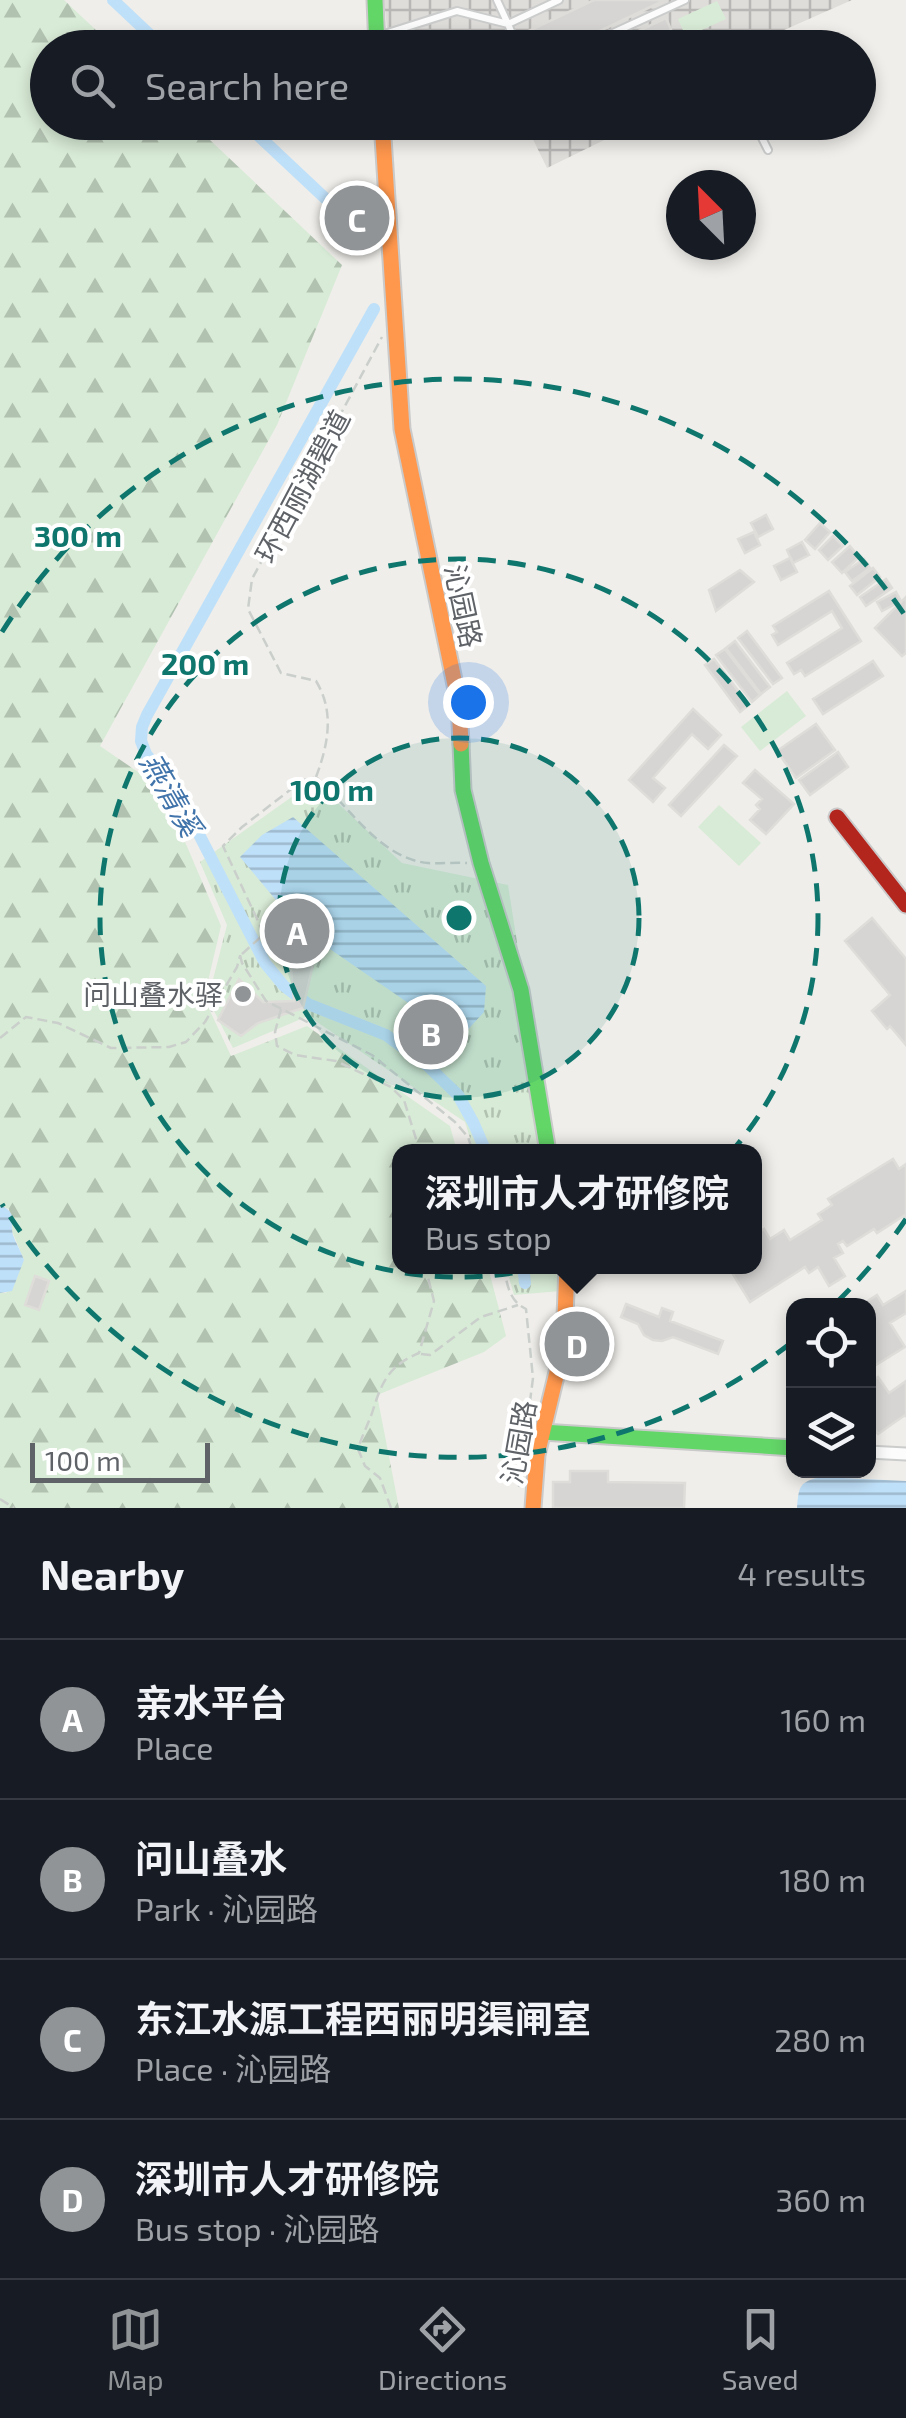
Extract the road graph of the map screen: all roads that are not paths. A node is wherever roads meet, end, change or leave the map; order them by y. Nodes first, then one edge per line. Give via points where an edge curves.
1 (375, 0) edge
2 (462, 0) edge
3 (496, 0) edge
4 (559, 0) edge
5 (686, 0) edge
6 (458, 12) junction
7 (508, 24) junction
8 (376, 30) edge
9 (409, 30) edge
10 (510, 30) edge
11 (620, 30) edge
12 (383, 140) edge
13 (763, 140) edge
14 (768, 150) dead end
15 (837, 818) dead end
16 (906, 905) edge
17 (547, 1144) edge
18 (567, 1274) edge
19 (542, 1432) junction
20 (786, 1447) edge
21 (876, 1452) edge
22 (906, 1454) edge
23 (534, 1508) edge

1 - 8 street
2 - 6 lane
3 - 7 lane
4 - 7 lane
5 - 11 lane
6 - 7 lane
6 - 9 lane
7 - 10 lane
12 - 17 street, 沁园路 via 402,429 459,704 463,790 521,990
13 - 14 lane
15 - 16 street
18 - 19 street, 沁园路 via 568,1318
19 - 20 street
19 - 23 street, 沁园路
21 - 22 street

